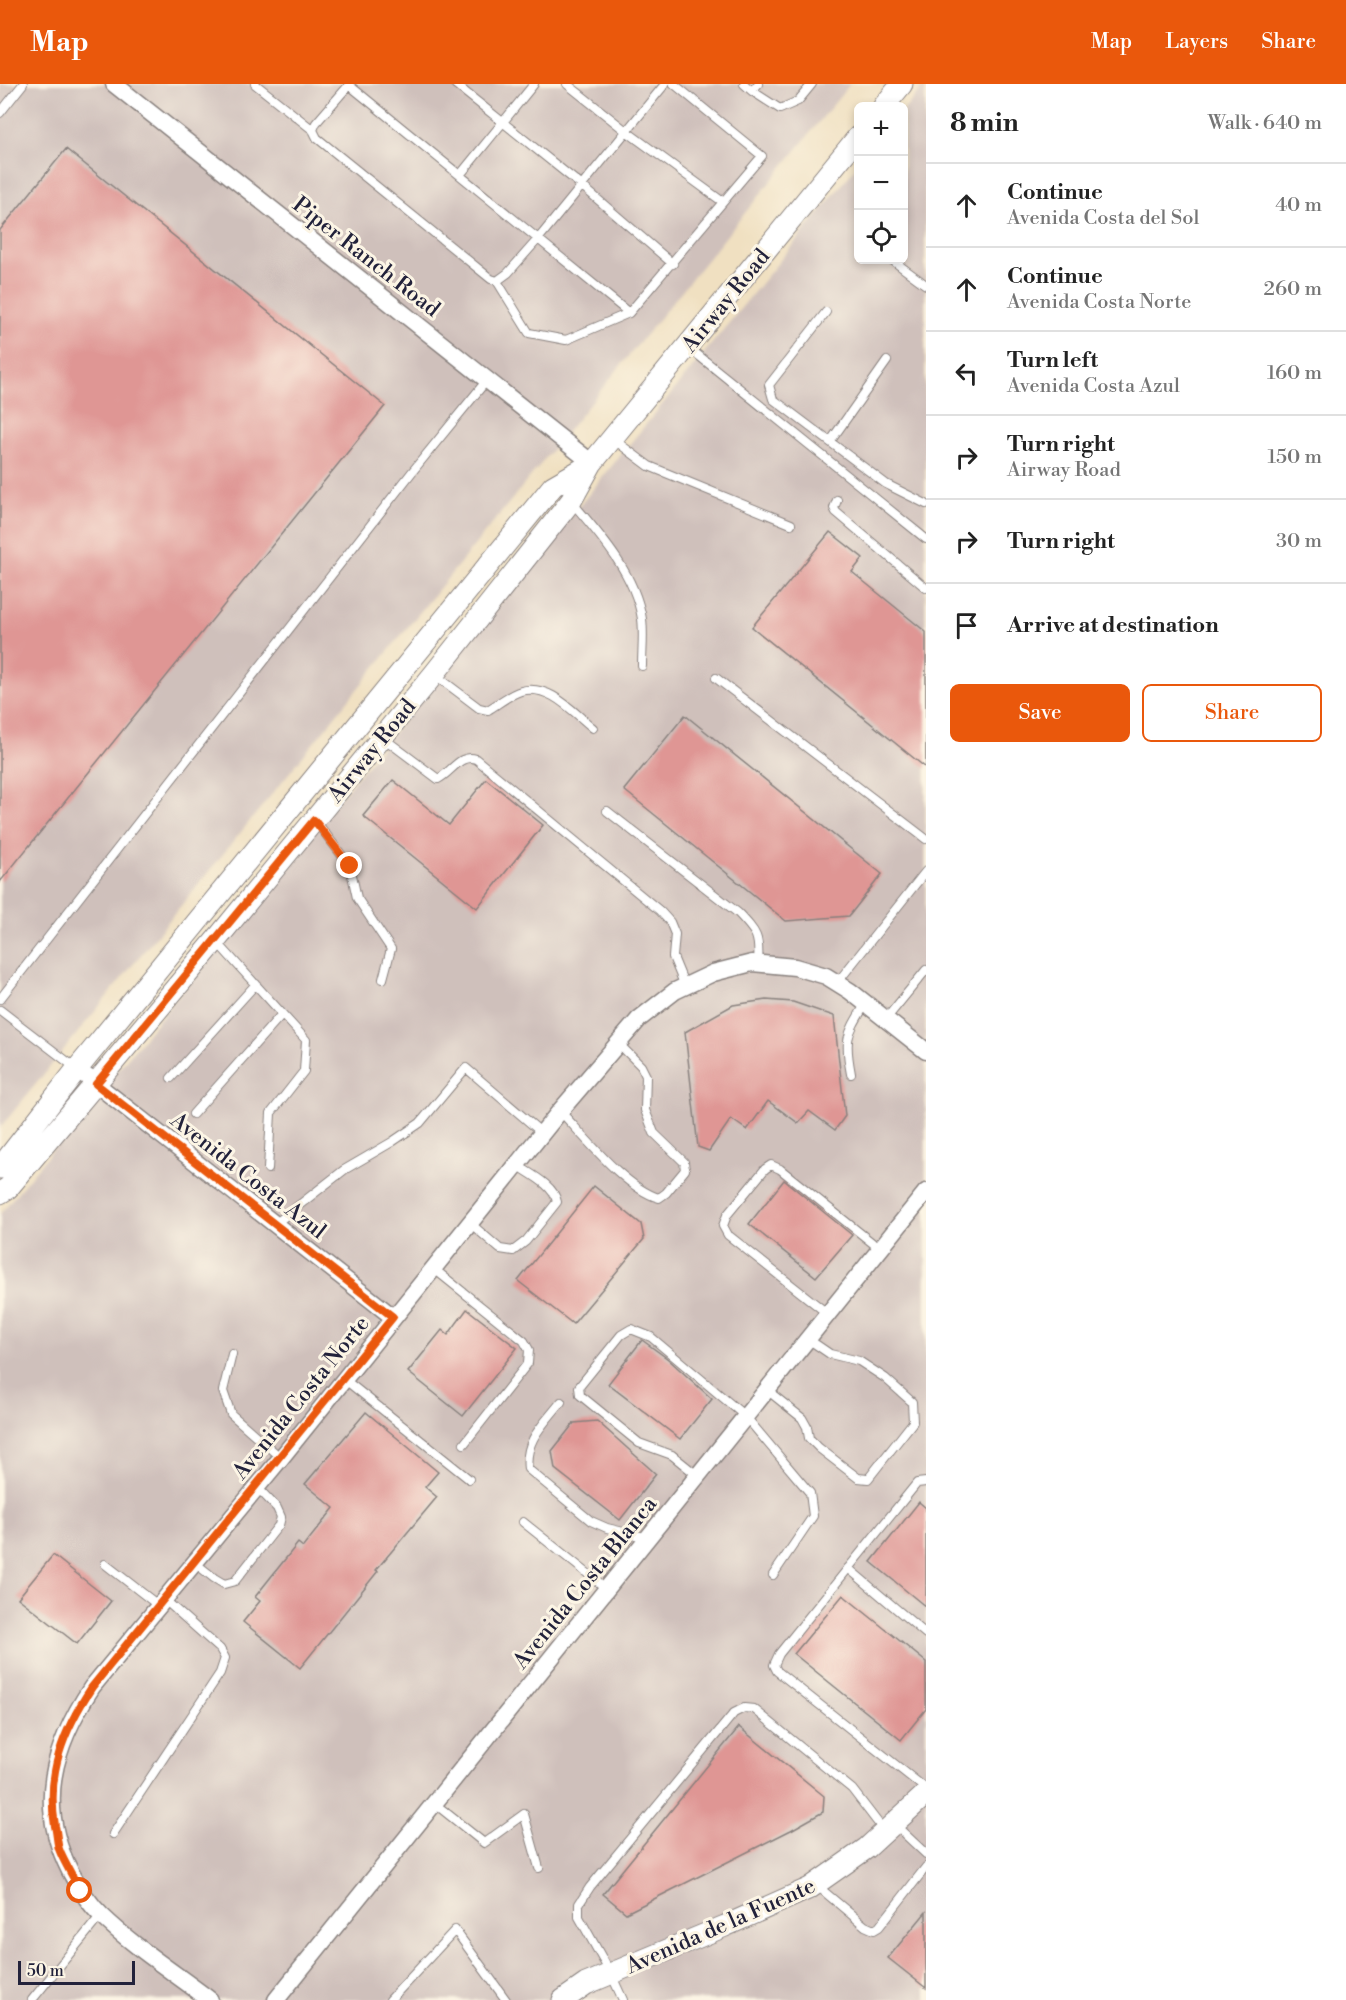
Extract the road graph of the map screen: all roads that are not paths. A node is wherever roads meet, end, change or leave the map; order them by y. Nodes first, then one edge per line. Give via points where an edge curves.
1 (23, 84) edge
2 (114, 84) edge
3 (255, 84) edge
4 (349, 84) edge
5 (455, 84) edge
6 (534, 84) edge
7 (567, 84) edge
8 (665, 84) edge
9 (674, 84) edge
10 (744, 84) edge
11 (812, 84) edge
12 (902, 84) edge
13 (755, 87) edge
14 (887, 102) edge
15 (0, 113) edge
16 (503, 122) junction
17 (313, 130) junction
18 (626, 131) junction
19 (854, 142) edge
20 (460, 175) junction
21 (581, 184) junction
22 (723, 202) junction
23 (539, 238) junction
24 (673, 264) junction
25 (897, 264) edge
26 (497, 281) junction
27 (926, 285) edge
28 (826, 312) dead end
29 (630, 313) junction
30 (687, 347) junction
31 (887, 361) dead end
32 (487, 380) junction
33 (612, 438) junction
34 (830, 442) junction
35 (592, 463) junction
36 (837, 500) dead end
37 (571, 501) junction
38 (926, 504) edge
39 (791, 524) dead end
40 (926, 539) edge
41 (926, 588) edge
42 (642, 666) dead end
43 (434, 674) junction
44 (716, 678) dead end
45 (593, 728) dead end
46 (382, 737) junction
47 (607, 811) dead end
48 (314, 820) junction
49 (926, 839) edge
50 (926, 871) edge
51 (216, 940) junction
52 (758, 964) junction
53 (926, 970) edge
54 (383, 979) dead end
55 (837, 983) junction
56 (256, 984) junction
57 (685, 986) junction
58 (0, 999) edge
59 (866, 1003) junction
60 (0, 1010) edge
61 (282, 1014) junction
62 (886, 1019) junction
63 (619, 1044) junction
64 (926, 1051) edge
65 (77, 1070) junction
66 (852, 1074) dead end
67 (171, 1078) dead end
68 (96, 1084) junction
69 (560, 1111) junction
70 (193, 1114) dead end
71 (542, 1133) junction
72 (517, 1165) junction
73 (0, 1168) edge
74 (268, 1168) dead end
75 (926, 1192) edge
76 (0, 1193) edge
77 (470, 1223) junction
78 (275, 1224) junction
79 (880, 1249) junction
80 (433, 1268) junction
81 (828, 1314) junction
82 (393, 1317) junction
83 (808, 1339) junction
84 (232, 1354) dead end
85 (344, 1379) junction
86 (767, 1390) junction
87 (561, 1402) dead end
88 (746, 1417) junction
89 (464, 1444) dead end
90 (281, 1458) junction
91 (698, 1476) junction
92 (468, 1479) dead end
93 (926, 1482) edge
94 (256, 1487) junction
95 (523, 1522) dead end
96 (648, 1538) junction
97 (195, 1563) junction
98 (105, 1564) dead end
99 (848, 1568) junction
100 (773, 1575) dead end
101 (607, 1589) junction
102 (162, 1603) junction
103 (926, 1634) edge
104 (926, 1789) edge
105 (926, 1794) edge
106 (434, 1803) junction
107 (889, 1828) junction
108 (113, 1834) dead end
109 (926, 1854) edge
110 (926, 1867) edge
111 (539, 1868) dead end
112 (815, 1884) junction
113 (101, 1915) junction
114 (611, 1974) junction
115 (32, 2000) edge
116 (210, 2000) edge
117 (276, 2000) edge
118 (390, 2000) edge
119 (506, 2000) edge
120 (563, 2000) edge
121 (623, 2000) edge

1 - 15 lane
2 - 32 street, Piper Ranch Road
3 - 17 lane
4 - 17 lane
4 - 20 lane
5 - 16 lane
6 - 16 lane
7 - 18 lane
8 - 18 lane
9 - 22 lane via 762,156
10 - 13 lane
11 - 13 lane via 798,101 780,109
12 - 14 street
16 - 20 lane
16 - 21 lane
17 - 26 lane via 317,138
18 - 21 lane
18 - 22 lane
19 - 30 street, Airway Road
20 - 23 lane
21 - 23 lane
21 - 24 lane
22 - 24 lane
23 - 26 lane
23 - 29 lane
24 - 29 lane
25 - 27 lane
26 - 29 lane via 529,333 566,340
28 - 34 lane via 768,385 773,399
30 - 33 street, Airway Road
30 - 40 lane
31 - 34 lane
32 - 35 street, Piper Ranch Road
32 - 58 lane
33 - 35 street, Airway Road
33 - 39 lane via 649,466
34 - 38 lane via 886,484
35 - 37 street, Airway Road
35 - 65 street, Airway Road via 553,486
36 - 41 lane via 836,512
37 - 42 lane via 598,532 629,579 642,618
37 - 43 street, Airway Road
43 - 45 lane via 479,708 488,710 519,691 536,688 557,698
43 - 46 street, Airway Road
44 - 49 lane
46 - 48 street, Airway Road
46 - 57 lane via 438,779 463,758 476,759 660,911 675,934 673,957
47 - 52 lane via 738,913 760,943
48 - 51 street, Airway Road
48 - 54 lane via 350,866 357,898 392,949
50 - 55 lane
51 - 56 lane
51 - 68 street, Airway Road
52 - 55 street, Avenida Costa Norte via 795,967
52 - 57 street, Avenida Costa Norte via 713,973
53 - 62 lane
55 - 59 street, Avenida Costa Norte
56 - 61 lane
56 - 67 lane
57 - 63 street, Avenida Costa Norte via 639,1018
59 - 62 street, Avenida Costa Norte
59 - 66 lane via 848,1032
60 - 65 lane
61 - 70 lane
61 - 74 lane via 306,1040 304,1071 271,1113
62 - 64 street, Avenida Costa Norte
63 - 69 street, Avenida Costa Norte
63 - 69 lane via 646,1076 645,1110 654,1133 684,1162 685,1170 666,1193 658,1198 646,1195 616,1170
65 - 68 street, Avenida Costa Azul
65 - 73 street, Airway Road
68 - 76 street, Airway Road
68 - 78 street, Avenida Costa Azul
69 - 71 street, Avenida Costa Norte
71 - 72 street, Avenida Costa Norte
71 - 78 lane via 466,1068 420,1123 344,1170
72 - 77 street, Avenida Costa Norte
72 - 77 lane via 549,1188 557,1202 526,1241 513,1251 500,1249
75 - 79 street, Avenida Costa Blanca
77 - 80 street, Avenida Costa Norte
78 - 82 street, Avenida Costa Azul
79 - 81 street, Avenida Costa Blanca
79 - 81 lane via 771,1165 727,1215 723,1226 728,1235
80 - 82 street, Avenida Costa Norte
80 - 89 lane via 524,1341 529,1350 528,1363
81 - 83 street, Avenida Costa Blanca
82 - 85 street, Avenida Costa Norte
83 - 86 street, Avenida Costa Blanca
83 - 86 lane via 830,1354 859,1361 885,1378 912,1402 914,1422 868,1479 858,1478 819,1448 802,1418
84 - 90 lane via 223,1391 231,1414
85 - 90 street, Avenida Costa Norte
85 - 92 lane
86 - 88 street, Avenida Costa Blanca
87 - 96 lane via 531,1440 528,1469 591,1521
88 - 91 street, Avenida Costa Blanca
88 - 91 lane via 651,1337 631,1329 621,1335 579,1387 580,1395 639,1443 672,1455
88 - 100 lane via 810,1493 813,1516
90 - 94 street, Avenida Costa Norte
91 - 96 street, Avenida Costa Blanca
93 - 99 lane via 917,1483
94 - 97 street, Avenida Costa Norte
94 - 97 lane via 278,1508 281,1517 279,1525 235,1581 224,1584
95 - 101 lane
96 - 101 street, Avenida Costa Blanca
97 - 102 street, Avenida Costa Norte
98 - 102 lane
99 - 103 lane
99 - 104 lane via 779,1653 774,1665
101 - 106 street, Avenida Costa Blanca
102 - 108 lane via 220,1648 225,1658 220,1673
102 - 113 street, Avenida Costa Norte via 92,1687 58,1754 52,1809 59,1850 80,1891
105 - 107 street, Avenida de la Fuente
106 - 111 lane via 484,1843 524,1814
106 - 117 street, Avenida Costa Blanca
107 - 109 lane
107 - 112 street, Avenida de la Fuente
107 - 114 lane via 852,1789 754,1709 734,1713 579,1904 579,1917
110 - 112 lane via 874,1930
112 - 114 street, Avenida de la Fuente
113 - 115 lane
113 - 116 street, Avenida Costa Norte
114 - 120 street, Avenida de la Fuente via 586,1984
114 - 121 lane
118 - 119 lane via 455,1930

